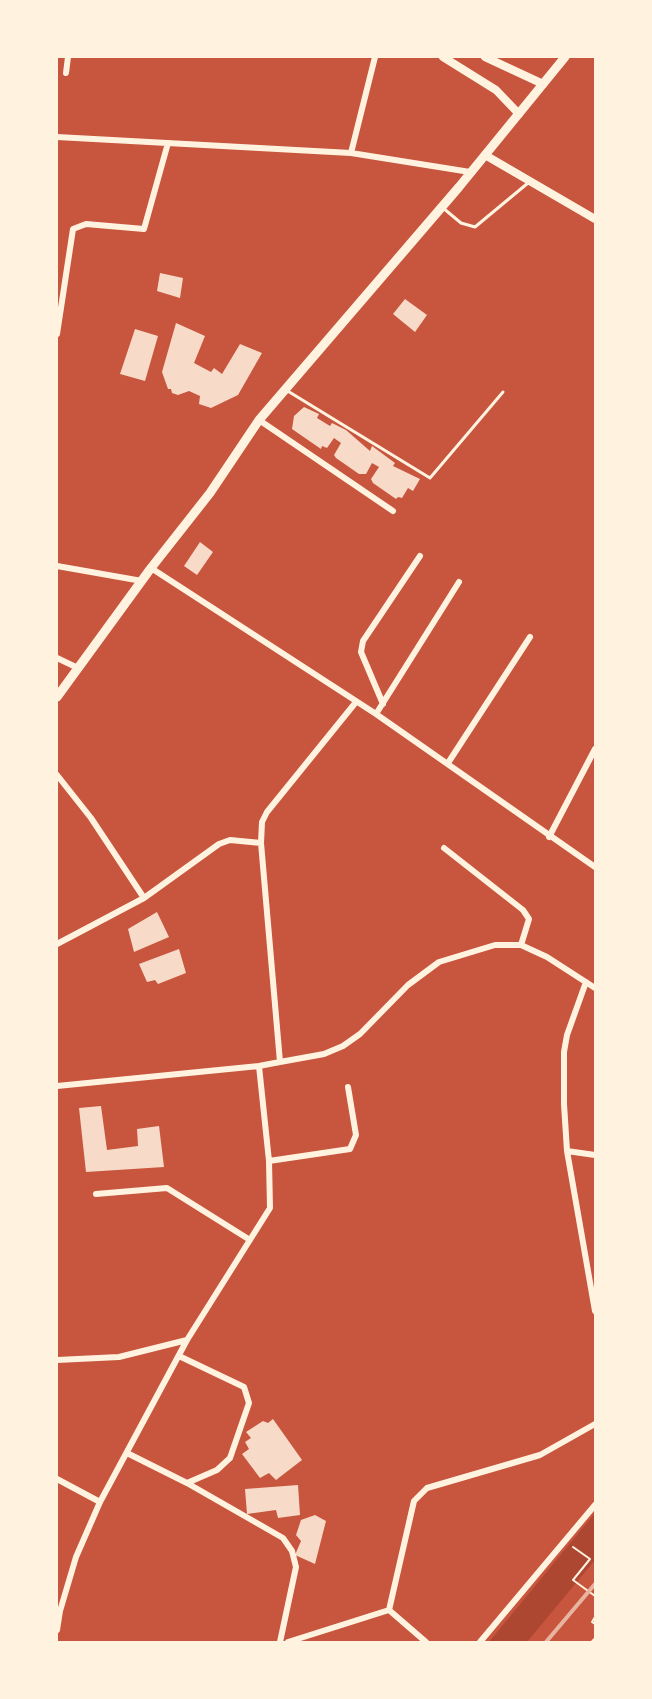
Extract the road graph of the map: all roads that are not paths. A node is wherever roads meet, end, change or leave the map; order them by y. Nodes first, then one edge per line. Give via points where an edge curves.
1 (69, 57) edge
2 (375, 57) edge
3 (443, 57) edge
4 (485, 57) edge
5 (565, 57) edge
6 (66, 73) dead end
7 (543, 84) junction
8 (519, 114) junction
9 (57, 137) edge
10 (168, 143) junction
11 (351, 153) junction
12 (485, 155) junction
13 (470, 172) junction
14 (529, 182) junction
15 (441, 207) junction
16 (595, 219) edge
17 (57, 334) edge
18 (284, 389) junction
19 (503, 392) dead end
20 (259, 420) junction
21 (393, 511) dead end
22 (420, 556) dead end
23 (57, 566) edge
24 (151, 568) junction
25 (142, 581) junction
26 (459, 582) dead end
27 (530, 637) dead end
28 (57, 658) edge
29 (78, 668) junction
30 (57, 697) edge
31 (356, 702) junction
32 (383, 704) junction
33 (376, 714) junction
34 (595, 749) edge
35 (448, 763) junction
36 (57, 776) edge
37 (549, 837) junction
38 (261, 843) junction
39 (444, 848) dead end
40 (595, 867) edge
41 (144, 898) junction
42 (57, 944) edge
43 (521, 945) junction
44 (586, 982) junction
45 (595, 988) edge
46 (280, 1062) junction
47 (260, 1066) junction
48 (57, 1086) edge
49 (348, 1087) dead end
50 (567, 1151) junction
51 (595, 1155) edge
52 (269, 1161) junction
53 (96, 1194) dead end
54 (250, 1240) junction
55 (593, 1292) edge
56 (595, 1311) edge
57 (187, 1340) junction
58 (179, 1356) junction
59 (57, 1360) edge
60 (595, 1424) edge
61 (127, 1453) junction
62 (57, 1479) edge
63 (187, 1483) junction
64 (100, 1502) junction
65 (595, 1504) edge
66 (389, 1610) junction
67 (57, 1630) edge
68 (280, 1642) edge
69 (288, 1642) edge
70 (426, 1642) edge
71 (480, 1642) edge

1 - 6 street
2 - 11 street
3 - 8 main road via 496,90
4 - 7 main road
5 - 7 main road
7 - 8 main road
8 - 12 main road
9 - 10 street
10 - 11 street
10 - 17 street via 144,229 86,224 73,229
11 - 13 street
12 - 13 main road
12 - 14 main road
13 - 15 main road
14 - 15 lane via 475,227 461,224
14 - 16 main road
15 - 18 main road
18 - 19 lane via 430,478
18 - 20 main road
20 - 21 street
20 - 24 main road via 210,493
22 - 32 street via 363,641 361,652
23 - 25 street
24 - 25 main road
24 - 31 street
25 - 29 main road
26 - 32 street
27 - 35 street
28 - 29 street
29 - 30 main road
31 - 33 street
31 - 38 street via 267,812 262,822
32 - 33 street
33 - 35 street
34 - 37 street
35 - 37 street
36 - 41 street via 91,818
37 - 40 street
38 - 41 street via 230,840 219,844
38 - 46 street
39 - 43 street via 523,910 529,919
41 - 42 street
43 - 44 street
43 - 46 street via 495,945 439,962 408,985 343,1046 324,1054
44 - 45 street
44 - 50 street via 564,1052
46 - 47 street
47 - 48 street
47 - 52 street
49 - 52 street via 356,1136 350,1149
50 - 51 street
50 - 55 street
52 - 54 street via 270,1208
53 - 54 street via 167,1188
54 - 57 street
55 - 56 street
57 - 58 street
57 - 59 street via 119,1357
58 - 61 street
58 - 63 street via 244,1387 249,1403 230,1458 217,1470
60 - 66 street via 540,1455 419,1493
61 - 63 street
61 - 64 street
62 - 64 street
63 - 68 street via 283,1538 292,1551 296,1567
64 - 67 street via 76,1557
65 - 71 street
66 - 69 street
66 - 70 street

